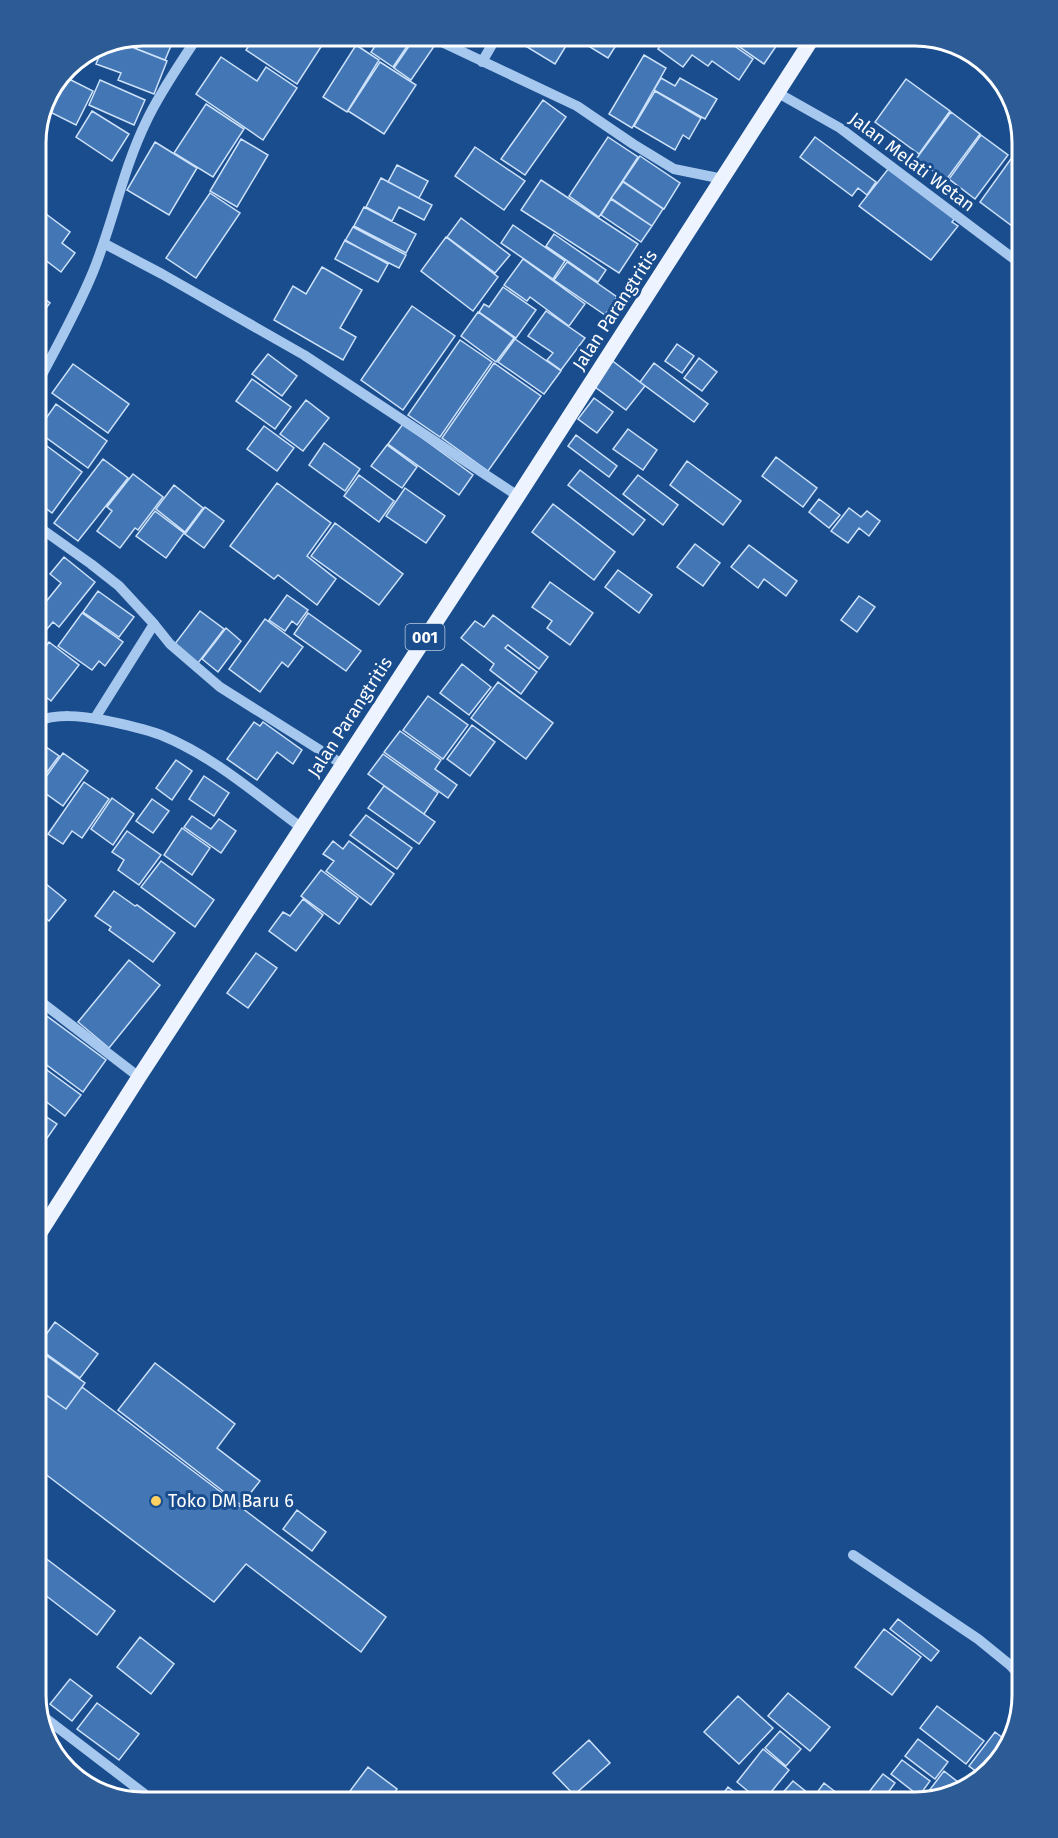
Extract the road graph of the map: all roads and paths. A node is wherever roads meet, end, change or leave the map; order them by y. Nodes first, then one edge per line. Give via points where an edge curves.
1 (192, 46) edge
2 (450, 46) edge
3 (490, 46) edge
4 (807, 47) edge
5 (482, 62) junction
6 (777, 93) junction
7 (723, 179) junction
8 (105, 244) junction
9 (1012, 257) edge
10 (47, 366) edge
11 (518, 496) junction
12 (47, 533) edge
13 (154, 624) junction
14 (94, 718) junction
15 (47, 719) edge
16 (342, 764) junction
17 (302, 828) junction
18 (46, 1006) edge
19 (139, 1077) junction
20 (46, 1223) edge
21 (853, 1555) dead end
22 (1012, 1667) edge
23 (51, 1722) edge
24 (141, 1791) edge

1 - 8 street via 146,121
2 - 5 street
3 - 5 street
4 - 6 main road, Jalan Parangtritis / 001
5 - 7 street via 577,106 674,169
6 - 7 main road, Jalan Parangtritis / 001
6 - 9 street, Jalan Melati Wetan via 840,128
7 - 11 main road, Jalan Parangtritis / 001
8 - 10 street
8 - 11 street via 304,355
11 - 16 main road, Jalan Parangtritis / 001
12 - 13 street via 119,586
13 - 14 street
13 - 16 street via 170,644 220,687
14 - 15 street
14 - 17 street via 134,726 184,746
16 - 17 main road, Jalan Parangtritis / 001
17 - 19 main road, Jalan Parangtritis / 001
18 - 19 street
19 - 20 main road, Jalan Parangtritis / 001
21 - 22 street via 978,1639
23 - 24 street

